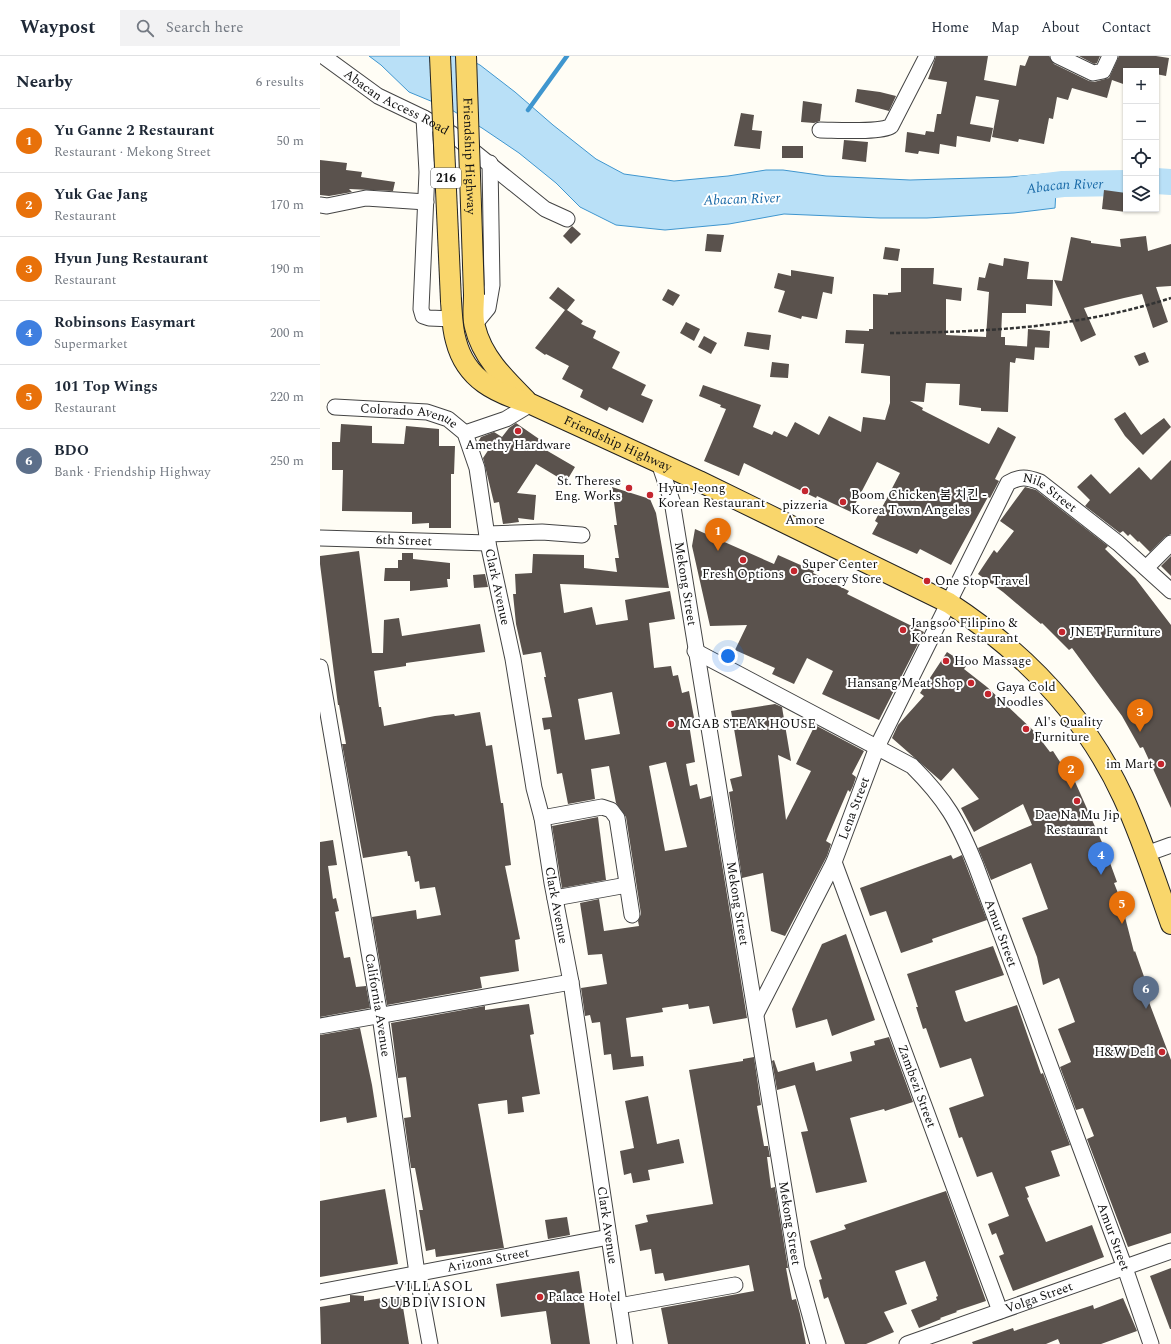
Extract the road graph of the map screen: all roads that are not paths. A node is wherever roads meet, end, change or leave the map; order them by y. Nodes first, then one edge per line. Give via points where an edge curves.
1 (323, 56) edge
2 (440, 56) edge
3 (466, 56) edge
4 (928, 56) edge
5 (1058, 56) edge
6 (1110, 56) edge
7 (424, 118) junction
8 (820, 130) dead end
9 (490, 164) junction
10 (426, 202) junction
11 (320, 205) edge
12 (567, 219) dead end
13 (452, 310) junction
14 (474, 325) junction
15 (531, 404) junction
16 (335, 407) dead end
17 (465, 433) junction
18 (659, 463) junction
19 (477, 468) joint
20 (582, 535) dead end
21 (320, 538) edge
22 (487, 539) junction
23 (1171, 543) edge
24 (1146, 568) junction
25 (1171, 591) edge
26 (949, 603) junction
27 (695, 651) junction
28 (320, 667) edge
29 (877, 747) junction
30 (542, 818) junction
31 (1171, 845) edge
32 (1146, 854) junction
33 (834, 862) junction
34 (627, 885) junction
35 (555, 898) junction
36 (632, 915) dead end
37 (1171, 924) edge
38 (571, 982) junction
39 (756, 1012) junction
40 (380, 1016) junction
41 (320, 1026) edge
42 (609, 1237) junction
43 (1171, 1251) edge
44 (1125, 1268) junction
45 (417, 1273) junction
46 (734, 1285) dead end
47 (320, 1292) edge
48 (619, 1306) junction
49 (1000, 1311) junction
50 (430, 1344) edge
51 (625, 1344) edge
52 (818, 1344) edge
53 (906, 1344) edge
54 (1151, 1344) edge

1 - 7 street, Abacan Access Road via 378,96
2 - 13 main road, Friendship Highway / 216, bridge
3 - 14 main road, Friendship Highway / 216, bridge
4 - 8 street via 891,126 883,129
5 - 6 street via 1093,73 1103,71
7 - 9 street, Abacan Access Road via 452,134
7 - 10 street
9 - 12 street, Abacan Access Road via 545,208
9 - 14 street via 492,285 488,308
10 - 11 street via 366,198 327,206
10 - 13 street via 421,309 423,316 429,318
13 - 15 main road, Friendship Highway / 216 via 456,342 475,376 488,387
14 - 15 main road, Friendship Highway / 216 via 480,343 492,363
15 - 17 street via 506,419
15 - 18 main road, Friendship Highway / 216
16 - 17 street, Colorado Avenue via 427,412 448,419
17 - 19 street, Colorado Avenue
18 - 26 main road, Friendship Highway / 216
18 - 27 street, Mekong Street via 672,501
19 - 22 street, Clark Avenue
20 - 22 street, 6th Street via 542,532
21 - 22 street, 6th Street
22 - 30 street, Clark Avenue via 513,659 534,788
23 - 24 street
24 - 25 street, Nile Street
24 - 26 street, Nile Street via 1040,482 1029,477 1018,477 1008,483
26 - 29 street, Lena Street
26 - 32 main road, Friendship Highway / 216 via 983,625 1033,668 1077,720 1123,796
27 - 29 street, Amur Street
27 - 39 street, Mekong Street
28 - 40 street, California Avenue
29 - 33 street, Lena Street
29 - 44 street, Amur Street via 912,766 936,790 952,813 965,839
30 - 34 street via 602,807 612,810 617,818
30 - 35 street, Clark Avenue
31 - 32 street
32 - 37 main road, Friendship Highway / 216
33 - 39 street, Lena Street
33 - 49 street, Zambezi Street
34 - 35 street
34 - 36 street
35 - 38 street, Clark Avenue
38 - 40 street
38 - 42 street, Clark Avenue
39 - 52 street, Mekong Street via 797,1268
40 - 41 street
40 - 45 street, California Avenue
42 - 45 street, Arizona Street
42 - 48 street, Clark Avenue
43 - 44 street, Volga Street
44 - 49 street, Volga Street
44 - 54 street, Amur Street
45 - 47 street, Arizona Street
45 - 50 street, California Avenue
46 - 48 street
48 - 51 street, Clark Avenue
49 - 53 street, Volga Street

